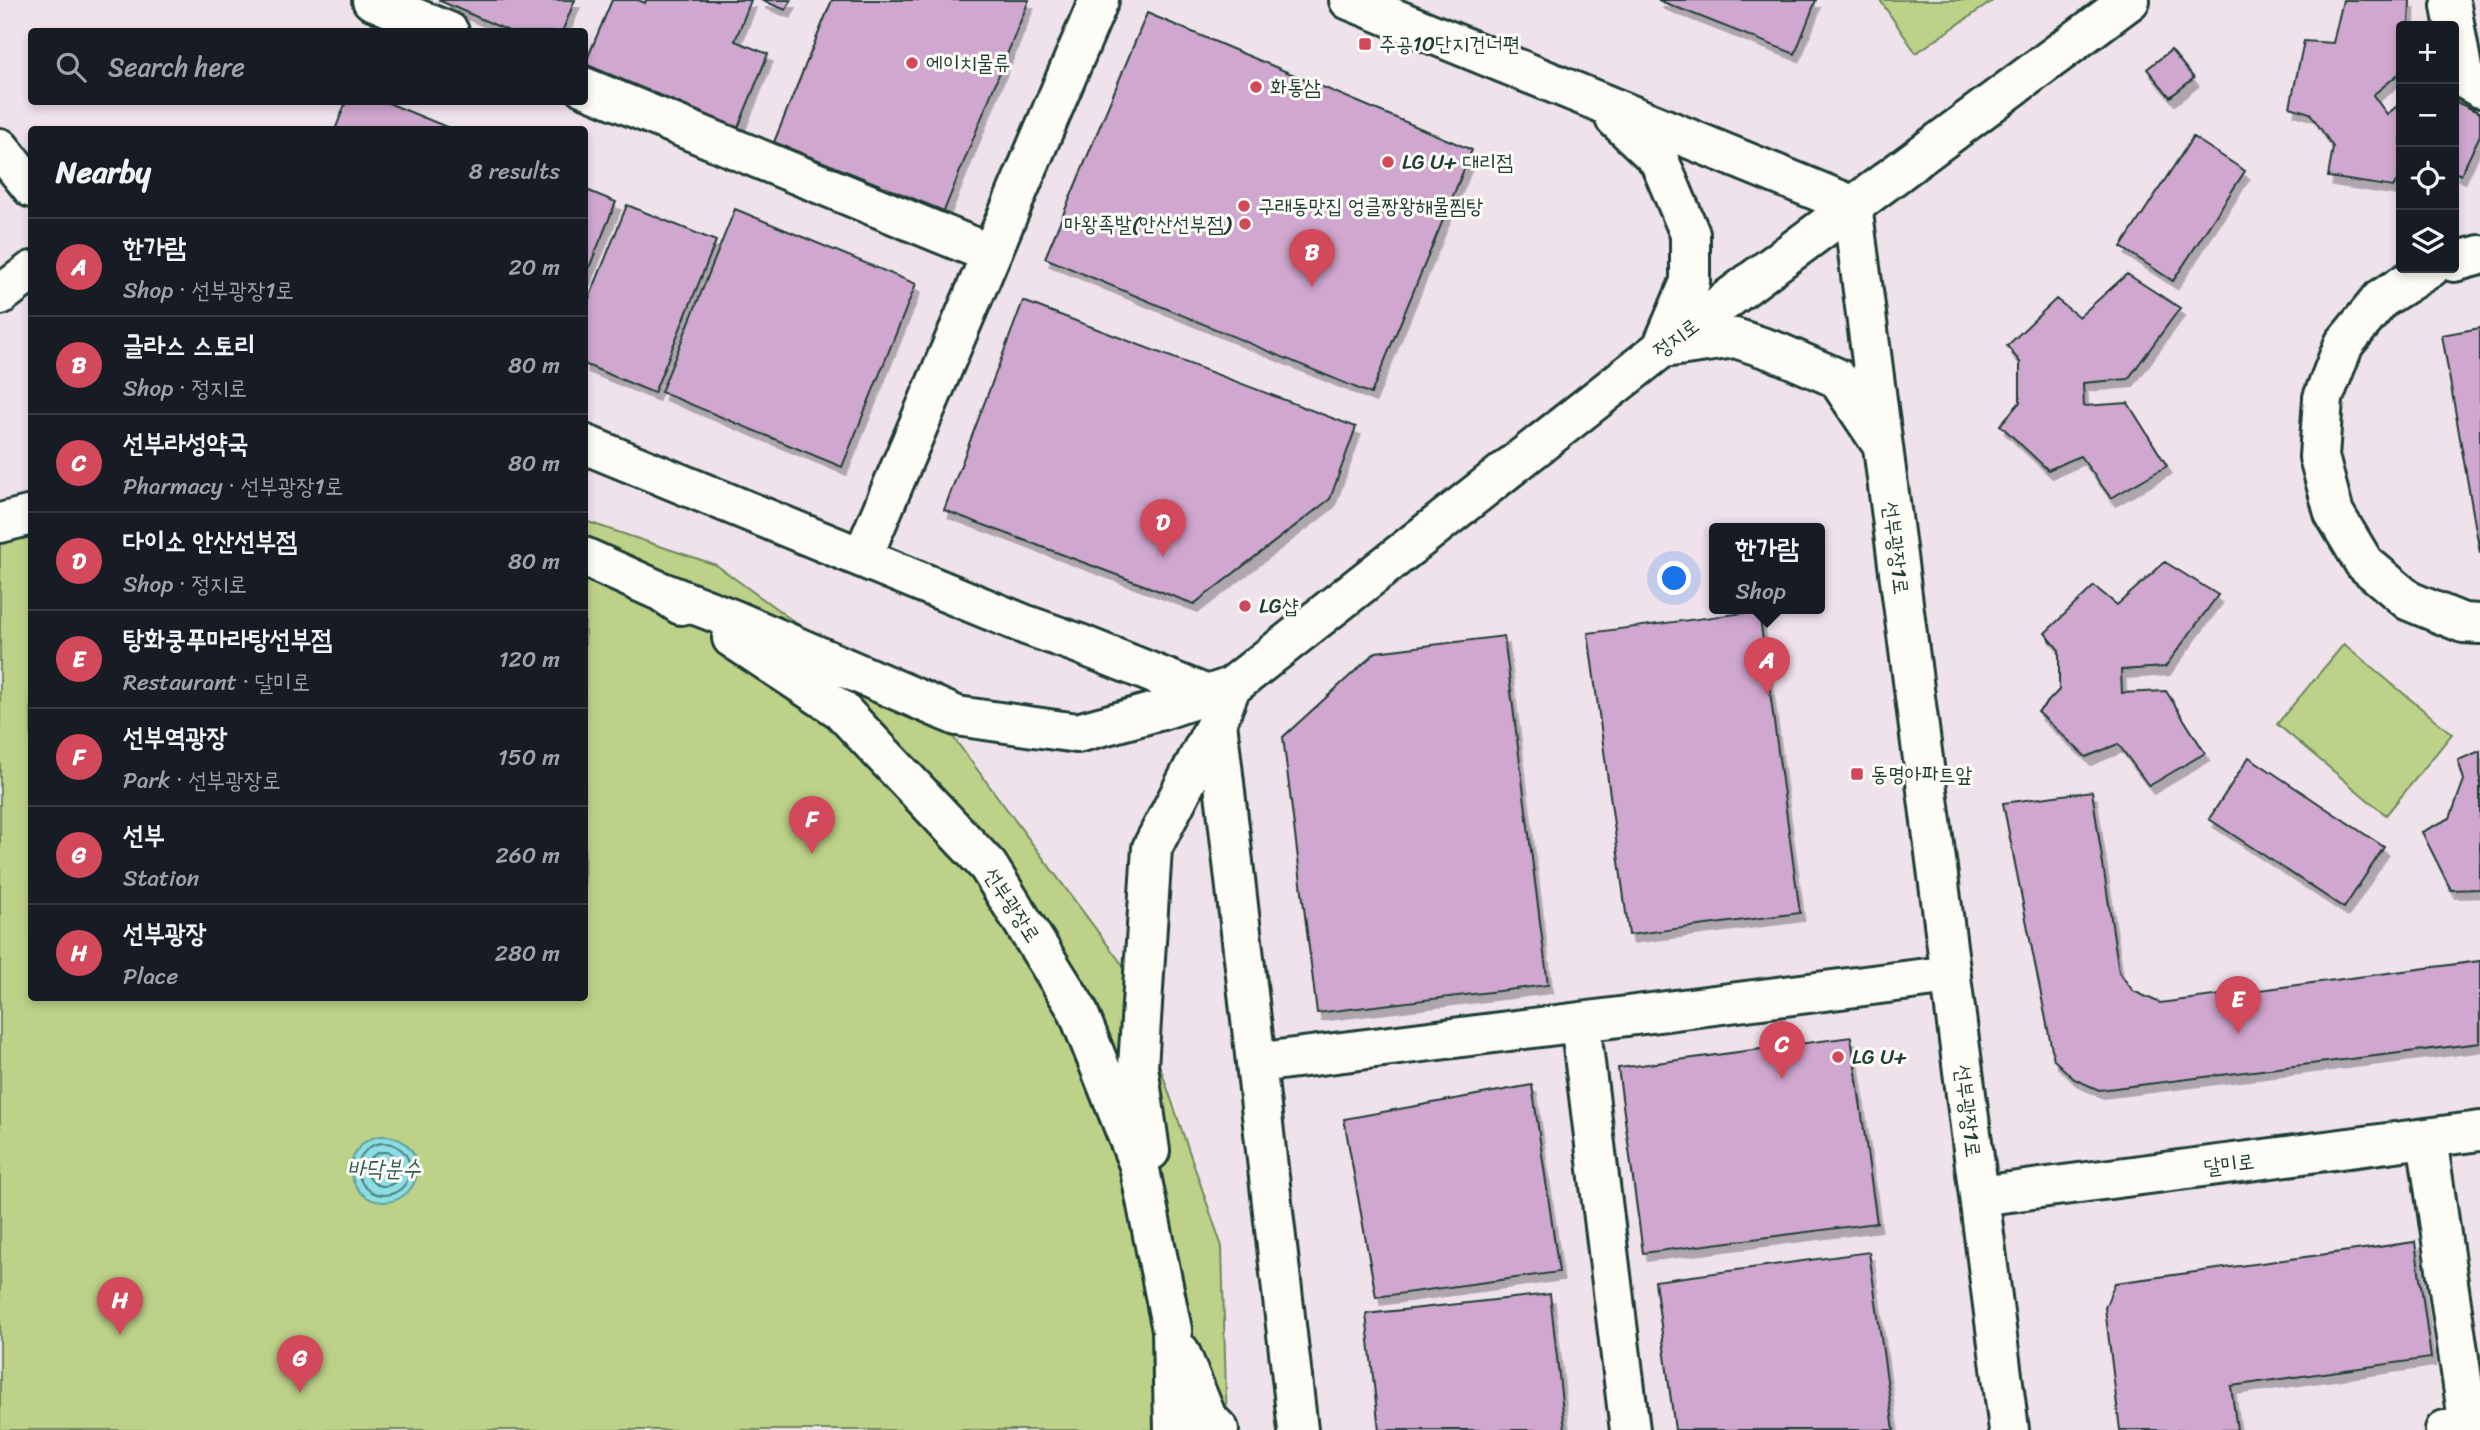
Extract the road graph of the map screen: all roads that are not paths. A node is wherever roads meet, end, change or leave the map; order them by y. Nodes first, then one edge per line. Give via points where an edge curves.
1 (372, 0) edge
2 (1099, 0) edge
3 (1349, 0) edge
4 (2130, 0) edge
5 (2451, 6) dead end
6 (439, 28) edge
7 (2480, 88) edge
8 (588, 89) edge
9 (1598, 102) junction
10 (0, 148) edge
11 (28, 183) edge
12 (1852, 205) junction
13 (991, 254) junction
14 (2480, 255) edge
15 (2459, 261) edge
16 (2422, 273) edge
17 (28, 274) edge
18 (0, 295) edge
19 (1662, 348) junction
20 (1883, 445) junction
21 (588, 446) edge
22 (28, 515) edge
23 (0, 523) edge
24 (862, 558) junction
25 (588, 559) edge
26 (662, 592) junction
27 (2480, 624) edge
28 (1218, 701) junction
29 (1951, 975) junction
30 (1580, 1022) junction
31 (1256, 1063) junction
32 (2480, 1131) edge
33 (2427, 1138) junction
34 (1979, 1196) junction
35 (1172, 1330) junction
36 (1174, 1430) edge
37 (1219, 1430) edge
38 (1298, 1430) edge
39 (1630, 1430) edge
40 (2009, 1430) edge
41 (2445, 1430) edge

1 - 6 street
2 - 13 street
3 - 9 street
4 - 12 street, 정지로
5 - 7 street via 2464,79
8 - 13 street
9 - 12 street
9 - 19 street via 1659,160 1690,234 1690,282
10 - 11 street
12 - 19 street, 정지로
12 - 20 street, 선부광장1로
13 - 24 street
14 - 15 street
16 - 27 street via 2381,299 2344,344 2323,398 2319,457 2334,513 2364,563 2409,601 2463,623
17 - 18 street
19 - 20 street via 1735,338 1837,378
19 - 28 street, 정지로
20 - 29 street, 선부광장1로
21 - 24 street
22 - 23 street
24 - 28 street
25 - 26 street, 선부광장로
26 - 28 street via 957,716 1077,733 1162,710
26 - 35 street, 선부광장로 via 841,710 989,866 1077,1009 1120,1117 1139,1166
28 - 31 street
28 - 35 street via 1152,848 1147,911 1138,1067
29 - 30 street
29 - 34 street, 선부광장1로
30 - 31 street
30 - 39 street
31 - 38 street
32 - 33 street, 달미로
33 - 34 street, 달미로
33 - 41 street via 2469,1427
34 - 40 street, 선부광장1로
35 - 36 street, 선부광장로
35 - 37 street via 1207,1418

